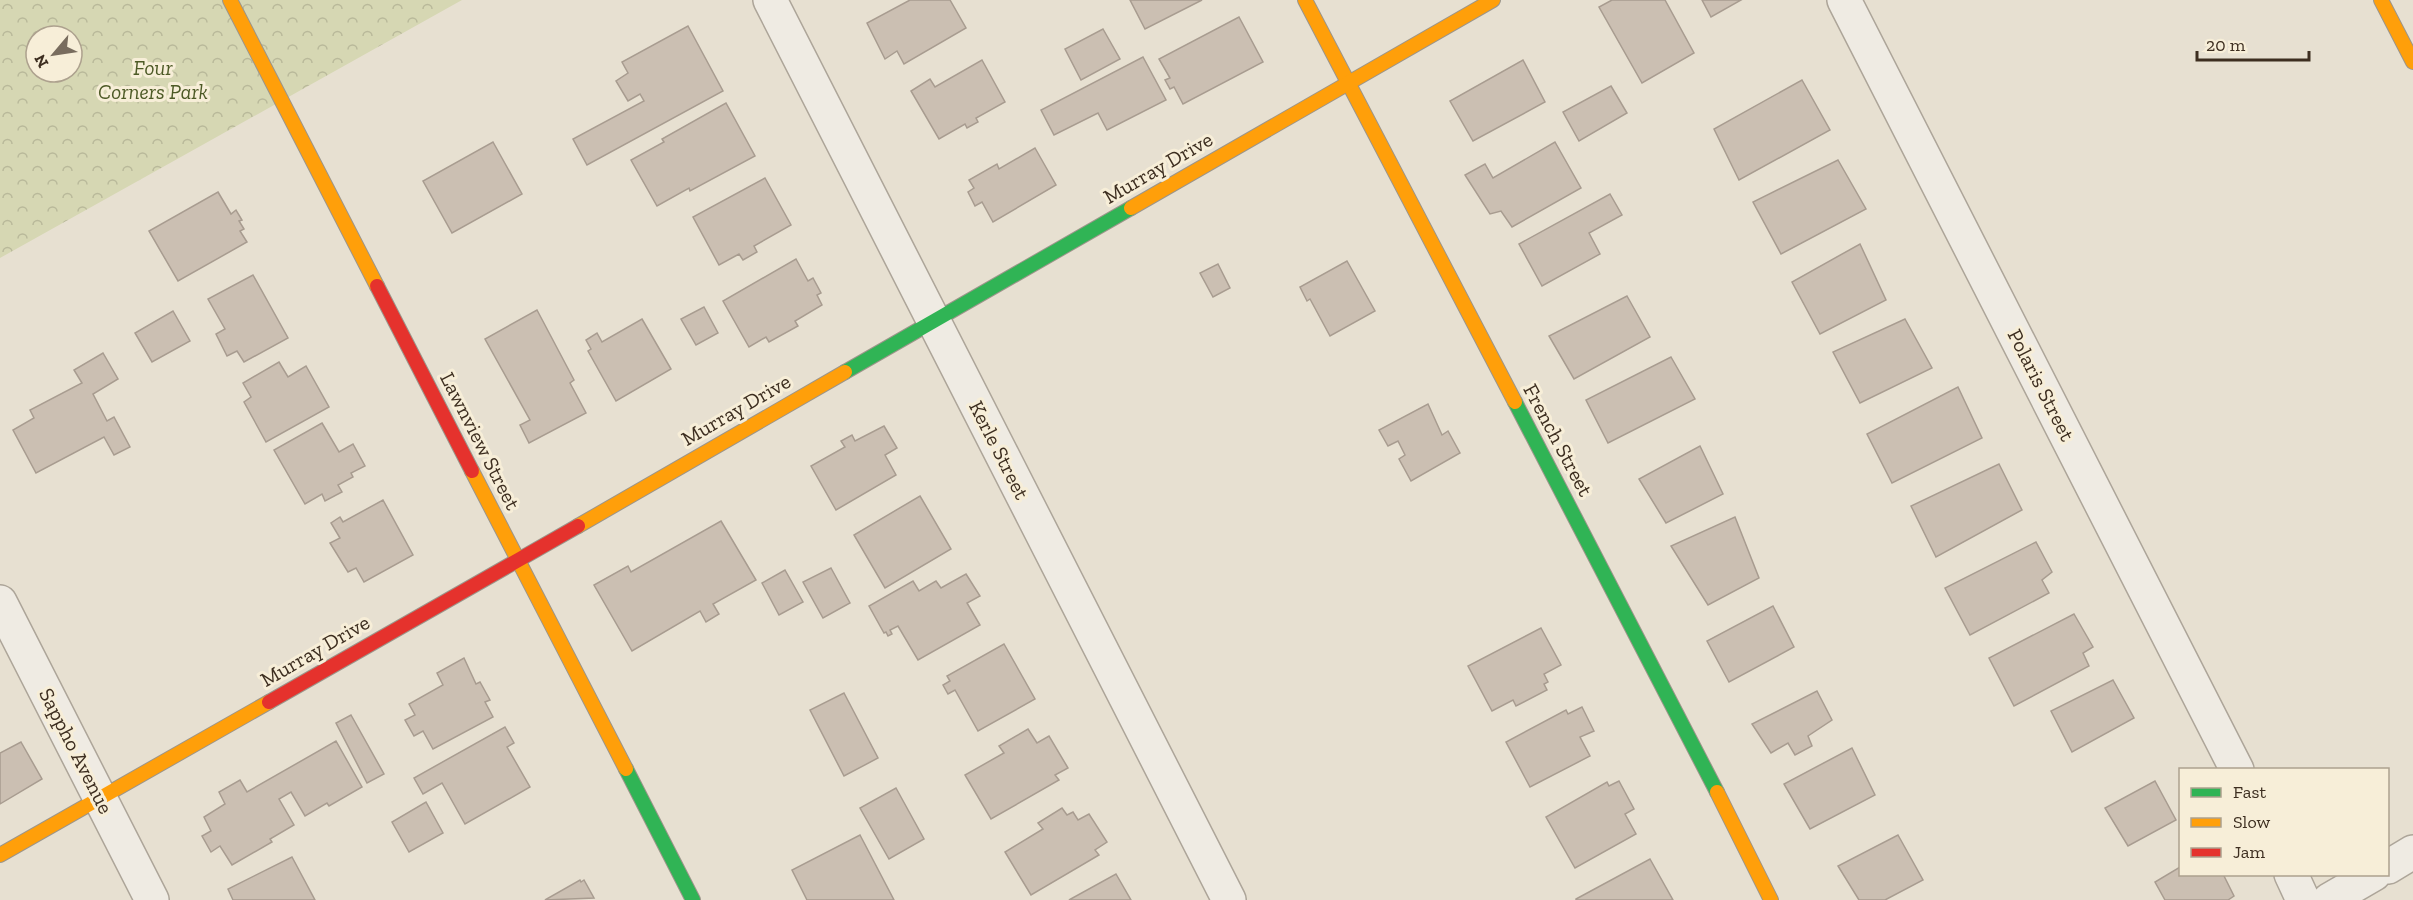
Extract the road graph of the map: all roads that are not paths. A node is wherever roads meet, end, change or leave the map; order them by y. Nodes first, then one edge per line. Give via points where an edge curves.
1 (230, 0) edge
2 (770, 0) edge
3 (1305, 0) edge
4 (1493, 0) edge
5 (1844, 0) edge
6 (2381, 0) edge
7 (2413, 62) edge
8 (1348, 83) junction
9 (933, 320) junction
10 (518, 560) junction
11 (0, 602) edge
12 (2236, 768) edge
13 (100, 797) junction
14 (2413, 852) edge
15 (0, 855) edge
16 (2389, 866) edge
17 (2291, 876) edge
18 (2371, 876) edge
19 (153, 900) edge
20 (693, 900) edge
21 (1229, 900) edge
22 (1771, 900) edge
23 (2304, 900) edge
24 (2329, 900) edge

1 - 10 street, Lawnview Street
2 - 9 street, Kerle Street
3 - 8 street, French Street
4 - 8 street, Murray Drive
5 - 12 street, Polaris Street
6 - 7 street
8 - 9 street, Murray Drive
8 - 22 street, French Street via 1665,688
9 - 10 street, Murray Drive
9 - 21 street, Kerle Street
10 - 13 street, Murray Drive
10 - 20 street, Lawnview Street
11 - 13 street, Sappho Avenue
13 - 15 street, Murray Drive
13 - 19 street, Sappho Avenue
14 - 16 street
17 - 23 street
18 - 24 street

